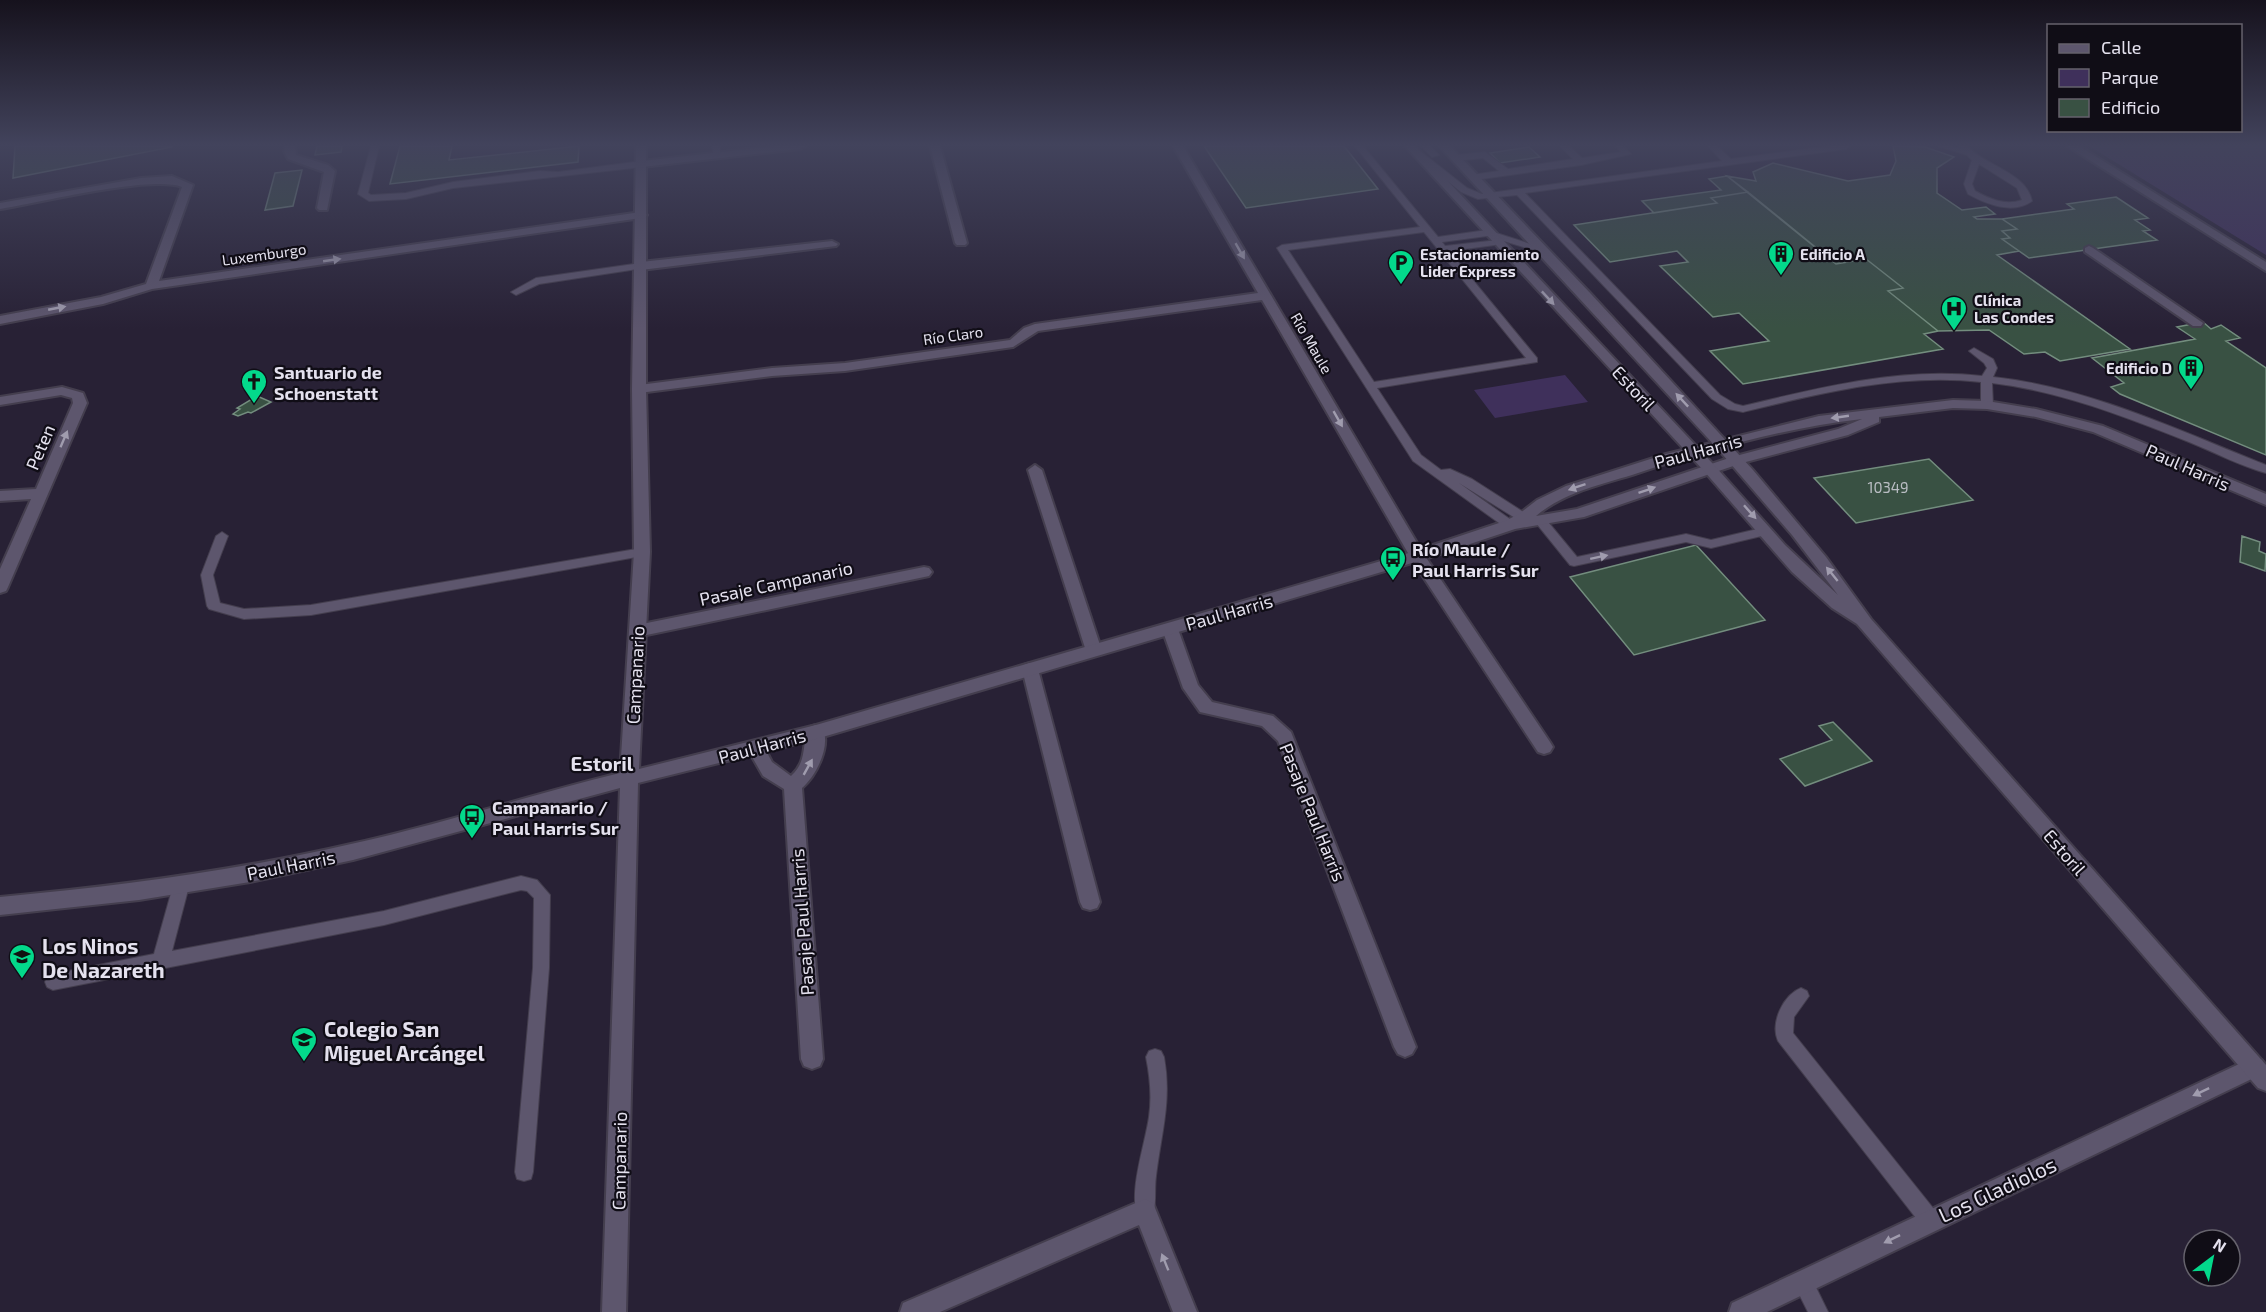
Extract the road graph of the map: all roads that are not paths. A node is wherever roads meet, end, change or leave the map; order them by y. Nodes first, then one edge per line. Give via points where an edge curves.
1 (180, 207) edge
2 (641, 207) edge
3 (951, 207) edge
4 (1214, 207) edge
5 (1408, 207) edge
6 (1466, 207) edge
7 (1503, 207) edge
8 (1534, 207) edge
9 (2170, 207) edge
10 (641, 215) junction
11 (1426, 229) junction
12 (1491, 237) junction
13 (961, 243) dead end
14 (832, 244) dead end
15 (1439, 244) junction
16 (1544, 250) junction
17 (2089, 250) dead end
18 (641, 266) junction
19 (2266, 267) edge
20 (151, 286) junction
21 (516, 292) dead end
22 (1266, 296) junction
23 (0, 320) edge
24 (2197, 323) dead end
25 (1974, 351) dead end
26 (1986, 379) junction
27 (1370, 386) junction
28 (639, 389) junction
29 (0, 401) edge
30 (1987, 405) junction
31 (1898, 409) junction
32 (1721, 443) junction
33 (1693, 451) junction
34 (1737, 460) junction
35 (1710, 469) junction
36 (2266, 469) edge
37 (1035, 470) dead end
38 (41, 493) junction
39 (0, 496) edge
40 (2266, 500) edge
41 (1540, 520) junction
42 (1517, 521) junction
43 (1766, 531) junction
44 (222, 536) dead end
45 (642, 552) junction
46 (1418, 556) junction
47 (924, 572) dead end
48 (0, 587) edge
49 (1865, 623) junction
50 (1170, 629) junction
51 (637, 631) junction
52 (1094, 651) junction
53 (1030, 669) junction
54 (816, 732) junction
55 (1544, 747) dead end
56 (756, 748) junction
57 (628, 779) junction
58 (793, 785) junction
59 (181, 886) junction
60 (1090, 902) dead end
61 (0, 906) edge
62 (161, 960) junction
63 (53, 982) dead end
64 (1801, 996) dead end
65 (1406, 1047) dead end
66 (1155, 1057) dead end
67 (812, 1059) dead end
68 (2260, 1074) edge
69 (524, 1172) dead end
70 (1145, 1211) junction
71 (1930, 1220) junction
72 (1803, 1282) junction
73 (614, 1312) edge
74 (912, 1312) edge
75 (1185, 1312) edge
76 (1741, 1312) edge
77 (1818, 1312) edge

1 - 20 street
2 - 10 street, Campanario
3 - 13 street
4 -> 22 street, Río Maule
5 - 11 lane
6 - 12 street, Estoril
7 - 16 street, Estoril
8 - 26 lane via 1716,397 1732,407 1743,409 1824,390 1904,378
9 - 19 street
10 - 18 street, Campanario
20 -> 10 street, Luxemburgo
11 - 15 lane
11 - 27 lane via 1282,248
12 - 15 lane
12 - 16 lane
12 -> 33 street, Estoril
14 - 18 street
15 - 27 lane via 1533,360
32 -> 16 street, Estoril
17 - 24 street
18 - 21 lane via 536,281
18 - 28 street, Campanario
23 -> 20 street, Luxemburgo via 103,300
22 - 28 street, Río Claro via 1046,326 1030,329 1013,343 845,367
22 -> 46 street, Río Maule
25 - 26 lane via 1983,355 1992,368
26 - 30 lane
26 - 36 lane via 2047,391 2111,410
27 - 42 lane via 1417,458
28 - 45 street, Campanario
38 -> 29 street, Peten via 80,399 74,393 62,392
30 - 31 street, Paul Harris
30 - 40 street, Paul Harris via 2098,429
31 -> 32 street, Paul Harris via 1819,420
31 - 34 street, Paul Harris via 1843,432
32 - 33 street, Paul Harris
32 - 34 street, Estoril
33 - 35 street, Estoril
33 -> 42 street, Paul Harris via 1571,489 1542,502
34 - 35 street, Paul Harris
49 -> 34 street, Estoril via 1838,581
41 -> 35 street, Paul Harris via 1579,514
35 -> 43 street, Estoril
37 - 52 street
38 - 39 street
38 - 48 street, Peten
41 - 42 street, Paul Harris
41 -> 43 lane via 1574,562 1686,538 1711,544
42 - 46 street, Paul Harris
43 - 49 street, Estoril via 1837,605
44 - 45 lane via 207,575 214,606 244,614 311,610
45 - 51 street, Campanario
46 - 50 street, Paul Harris
46 - 55 street
47 - 51 street, Pasaje Campanario
49 - 68 street, Estoril
50 - 52 street, Paul Harris
50 - 65 street, Pasaje Paul Harris via 1191,688 1206,707 1267,721 1285,737
51 - 57 street, Campanario
52 - 53 street, Paul Harris
53 - 54 street, Paul Harris
53 - 60 street
54 - 56 street, Paul Harris
58 -> 54 street via 811,766
56 - 57 street, Paul Harris
56 - 58 street via 768,772
57 - 59 street, Paul Harris via 353,852
57 - 73 street, Campanario
58 - 67 street, Pasaje Paul Harris
59 - 61 street, Paul Harris
59 - 62 lane
62 - 63 lane
62 - 69 lane via 384,918 521,883 531,885 542,895 541,968
64 - 71 lane via 1786,1014 1784,1035
66 - 70 lane via 1161,1089 1160,1114 1146,1176
68 -> 71 street, Los Gladiolos
70 - 74 street
75 -> 70 street
71 -> 72 street, Los Gladiolos
72 - 76 street, Los Gladiolos
72 - 77 lane

